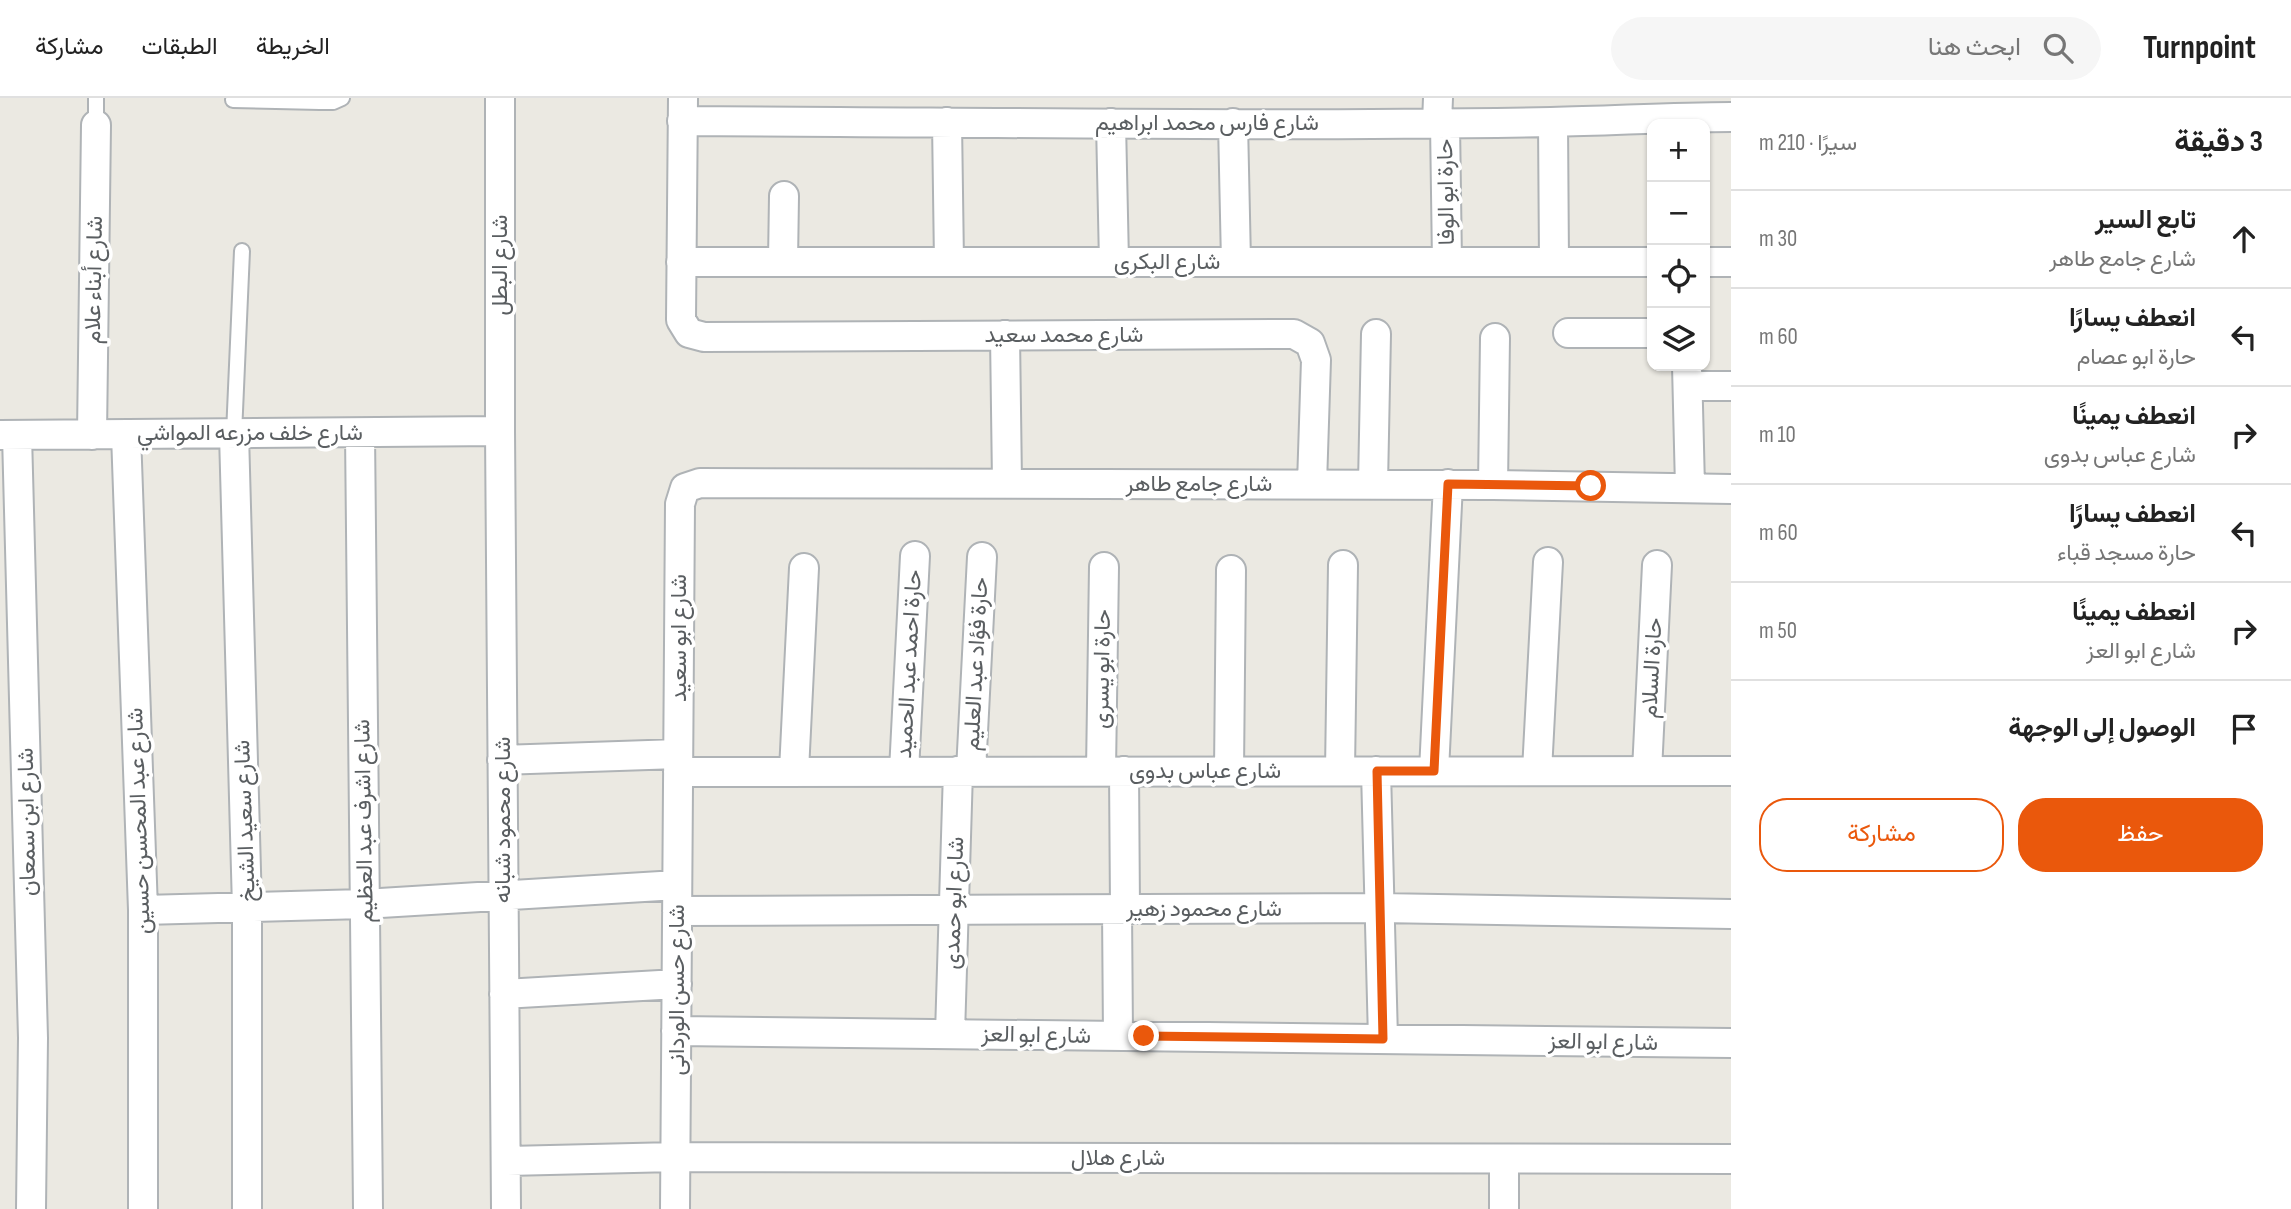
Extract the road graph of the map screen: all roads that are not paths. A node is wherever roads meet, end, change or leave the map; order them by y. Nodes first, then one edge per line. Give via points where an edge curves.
1 (342, 98) edge
2 (500, 98) edge
3 (233, 100) dead end
4 (1705, 107) edge
5 (682, 109) edge
6 (759, 109) edge
7 (889, 110) edge
8 (1035, 110) edge
9 (1161, 110) edge
10 (96, 111) edge
11 (1307, 111) edge
12 (1570, 114) edge
13 (1440, 115) edge
14 (1731, 117) edge
15 (1647, 119) edge
16 (1674, 119) edge
17 (947, 122) junction
18 (1111, 122) junction
19 (1233, 123) junction
20 (784, 196) dead end
21 (242, 251) dead end
22 (681, 262) junction
23 (783, 262) junction
24 (949, 262) junction
25 (1114, 262) junction
26 (1236, 262) junction
27 (1447, 262) junction
28 (1554, 262) junction
29 (1647, 262) edge
30 (1710, 262) edge
31 (1731, 262) edge
32 (1647, 332) edge
33 (1568, 333) dead end
34 (1376, 334) dead end
35 (1005, 335) junction
36 (1495, 338) dead end
37 (1687, 376) edge
38 (1731, 386) edge
39 (500, 431) junction
40 (360, 433) junction
41 (126, 434) junction
42 (234, 434) junction
43 (9, 435) edge
44 (92, 435) junction
45 (1007, 483) junction
46 (1312, 484) junction
47 (1373, 484) junction
48 (1448, 484) junction
49 (1493, 485) junction
50 (1690, 487) junction
51 (1731, 489) edge
52 (680, 504) joint
53 (915, 556) dead end
54 (982, 557) dead end
55 (1548, 562) dead end
56 (1343, 565) dead end
57 (1657, 565) dead end
58 (1104, 567) dead end
59 (804, 568) dead end
60 (1231, 570) dead end
61 (502, 760) junction
62 (678, 763) junction
63 (794, 771) junction
64 (904, 771) junction
65 (964, 771) junction
66 (1113, 771) junction
67 (1229, 771) junction
68 (1340, 771) junction
69 (1377, 771) junction
70 (1434, 771) junction
71 (1537, 771) junction
72 (1647, 771) junction
73 (1731, 771) edge
74 (503, 896) junction
75 (677, 898) junction
76 (365, 904) junction
77 (247, 907) junction
78 (1380, 908) junction
79 (1121, 909) junction
80 (143, 910) junction
81 (954, 910) junction
82 (1731, 914) edge
83 (677, 984) junction
84 (504, 994) junction
85 (676, 1031) junction
86 (950, 1034) junction
87 (1118, 1036) junction
88 (1383, 1039) junction
89 (1731, 1043) edge
90 (676, 1157) junction
91 (1504, 1159) junction
92 (1731, 1159) edge
93 (506, 1161) junction
94 (31, 1209) edge
95 (143, 1209) edge
96 (247, 1209) edge
97 (368, 1209) edge
98 (506, 1209) edge
99 (675, 1209) edge
100 (1504, 1209) edge

1 - 3 lane via 333,102
2 - 39 street, شارع البطل
4 - 14 street, شارع فارس محمد ابراهيم
4 - 16 street, شارع فارس محمد ابراهيم
5 - 6 street, شارع فارس محمد ابراهيم
5 - 22 street
6 - 7 street, شارع فارس محمد ابراهيم
7 - 17 street, شارع فارس محمد ابراهيم
8 - 17 street, شارع فارس محمد ابراهيم
8 - 18 street, شارع فارس محمد ابراهيم
9 - 18 street, شارع فارس محمد ابراهيم
9 - 19 street, شارع فارس محمد ابراهيم
10 - 44 street, شارع أبناء علام
11 - 13 street, شارع فارس محمد ابراهيم
11 - 19 street, شارع فارس محمد ابراهيم
12 - 13 street, شارع فارس محمد ابراهيم
12 - 15 street, شارع فارس محمد ابراهيم
12 - 28 street
13 - 27 street, حارة ابو الوفا
17 - 24 street
18 - 25 street
19 - 26 street
20 - 23 street
21 - 42 lane
22 - 23 street, شارع البكرى
22 - 35 street, شارع محمد سعيد via 681,320 689,333 704,337
23 - 24 street, شارع البكرى
24 - 25 street, شارع البكرى
25 - 26 street, شارع البكرى
26 - 27 street, شارع البكرى
27 - 28 street, شارع البكرى
28 - 29 street, شارع البكرى
30 - 31 street
32 - 33 street
34 - 47 street
35 - 45 street
35 - 46 street, شارع محمد سعيد via 1294,334 1310,343 1316,360
36 - 49 street
37 - 38 street
37 - 50 street
39 - 40 street, شارع خلف مزرعه المواشي
39 - 61 street, شارع محمود شبانه
40 - 42 street, شارع خلف مزرعه المواشي
40 - 76 street, شارع اشرف عبد العظيم
41 - 42 street, شارع خلف مزرعه المواشي
41 - 44 street, شارع خلف مزرعه المواشي
41 - 80 street, شارع عبد المحسن حسين
42 - 77 street, شارع سعيد الشيخ
43 - 44 street, شارع خلف مزرعه المواشي
43 - 94 street, شارع ابن سمعان via 33,1038
45 - 46 street, شارع جامع طاهر
45 - 52 street, شارع جامع طاهر via 700,483 685,488
46 - 47 street, شارع جامع طاهر
47 - 48 street, شارع جامع طاهر
48 - 49 street, شارع جامع طاهر
48 - 70 street
49 - 50 street, شارع جامع طاهر
50 - 51 street, شارع جامع طاهر
52 - 62 street, شارع ابو سعيد
53 - 64 street, حارة احمد عبد الحميد
54 - 65 street, حارة فؤاد عبد العليم
55 - 71 street
56 - 68 street
57 - 72 street, حارة السلام
58 - 66 street, حارة ابو يسرى
59 - 63 street
60 - 67 street
61 - 62 street, شارع عباس بدوى
61 - 74 street, شارع محمود شبانه
62 - 63 street, شارع عباس بدوى
62 - 75 street, شارع حسن الوردانى
63 - 64 street, شارع عباس بدوى
64 - 65 street, شارع عباس بدوى
65 - 66 street, شارع عباس بدوى
65 - 81 street, شارع ابو حمدى
66 - 67 street, شارع عباس بدوى
66 - 79 street, حارة ابو يسرى
67 - 68 street, شارع عباس بدوى
68 - 69 street, شارع عباس بدوى
69 - 70 street, شارع عباس بدوى
69 - 78 street
70 - 71 street, شارع عباس بدوى
71 - 72 street, شارع عباس بدوى
72 - 73 street, شارع عباس بدوى
74 - 75 street, شارع محمود زهير
74 - 76 street, شارع محمود زهير
74 - 84 street, شارع محمود شبانه
75 - 81 street, شارع محمود زهير
75 - 83 street, شارع حسن الوردانى
76 - 77 street, شارع محمود زهير
76 - 97 street, شارع اشرف عبد العظيم
77 - 80 street, شارع محمود زهير
77 - 96 street, شارع سعيد الشيخ
78 - 79 street, شارع محمود زهير
78 - 82 street, شارع محمود زهير
78 - 88 street
79 - 81 street, شارع محمود زهير
79 - 87 street, حارة ابو يسرى
80 - 95 street, شارع عبد المحسن حسين
81 - 86 street, شارع ابو حمدى
83 - 84 street
83 - 85 street, شارع حسن الوردانى
84 - 93 street, شارع محمود شبانه
85 - 86 street, شارع ابو العز
85 - 90 street, شارع حسن الوردانى
86 - 87 street, شارع ابو العز
87 - 88 street, شارع ابو العز
88 - 89 street, شارع ابو العز
90 - 91 street, شارع هلال
90 - 93 street, شارع هلال
90 - 99 street, شارع حسن الوردانى
91 - 92 street, شارع هلال
91 - 100 street
93 - 98 street, شارع محمود شبانه

